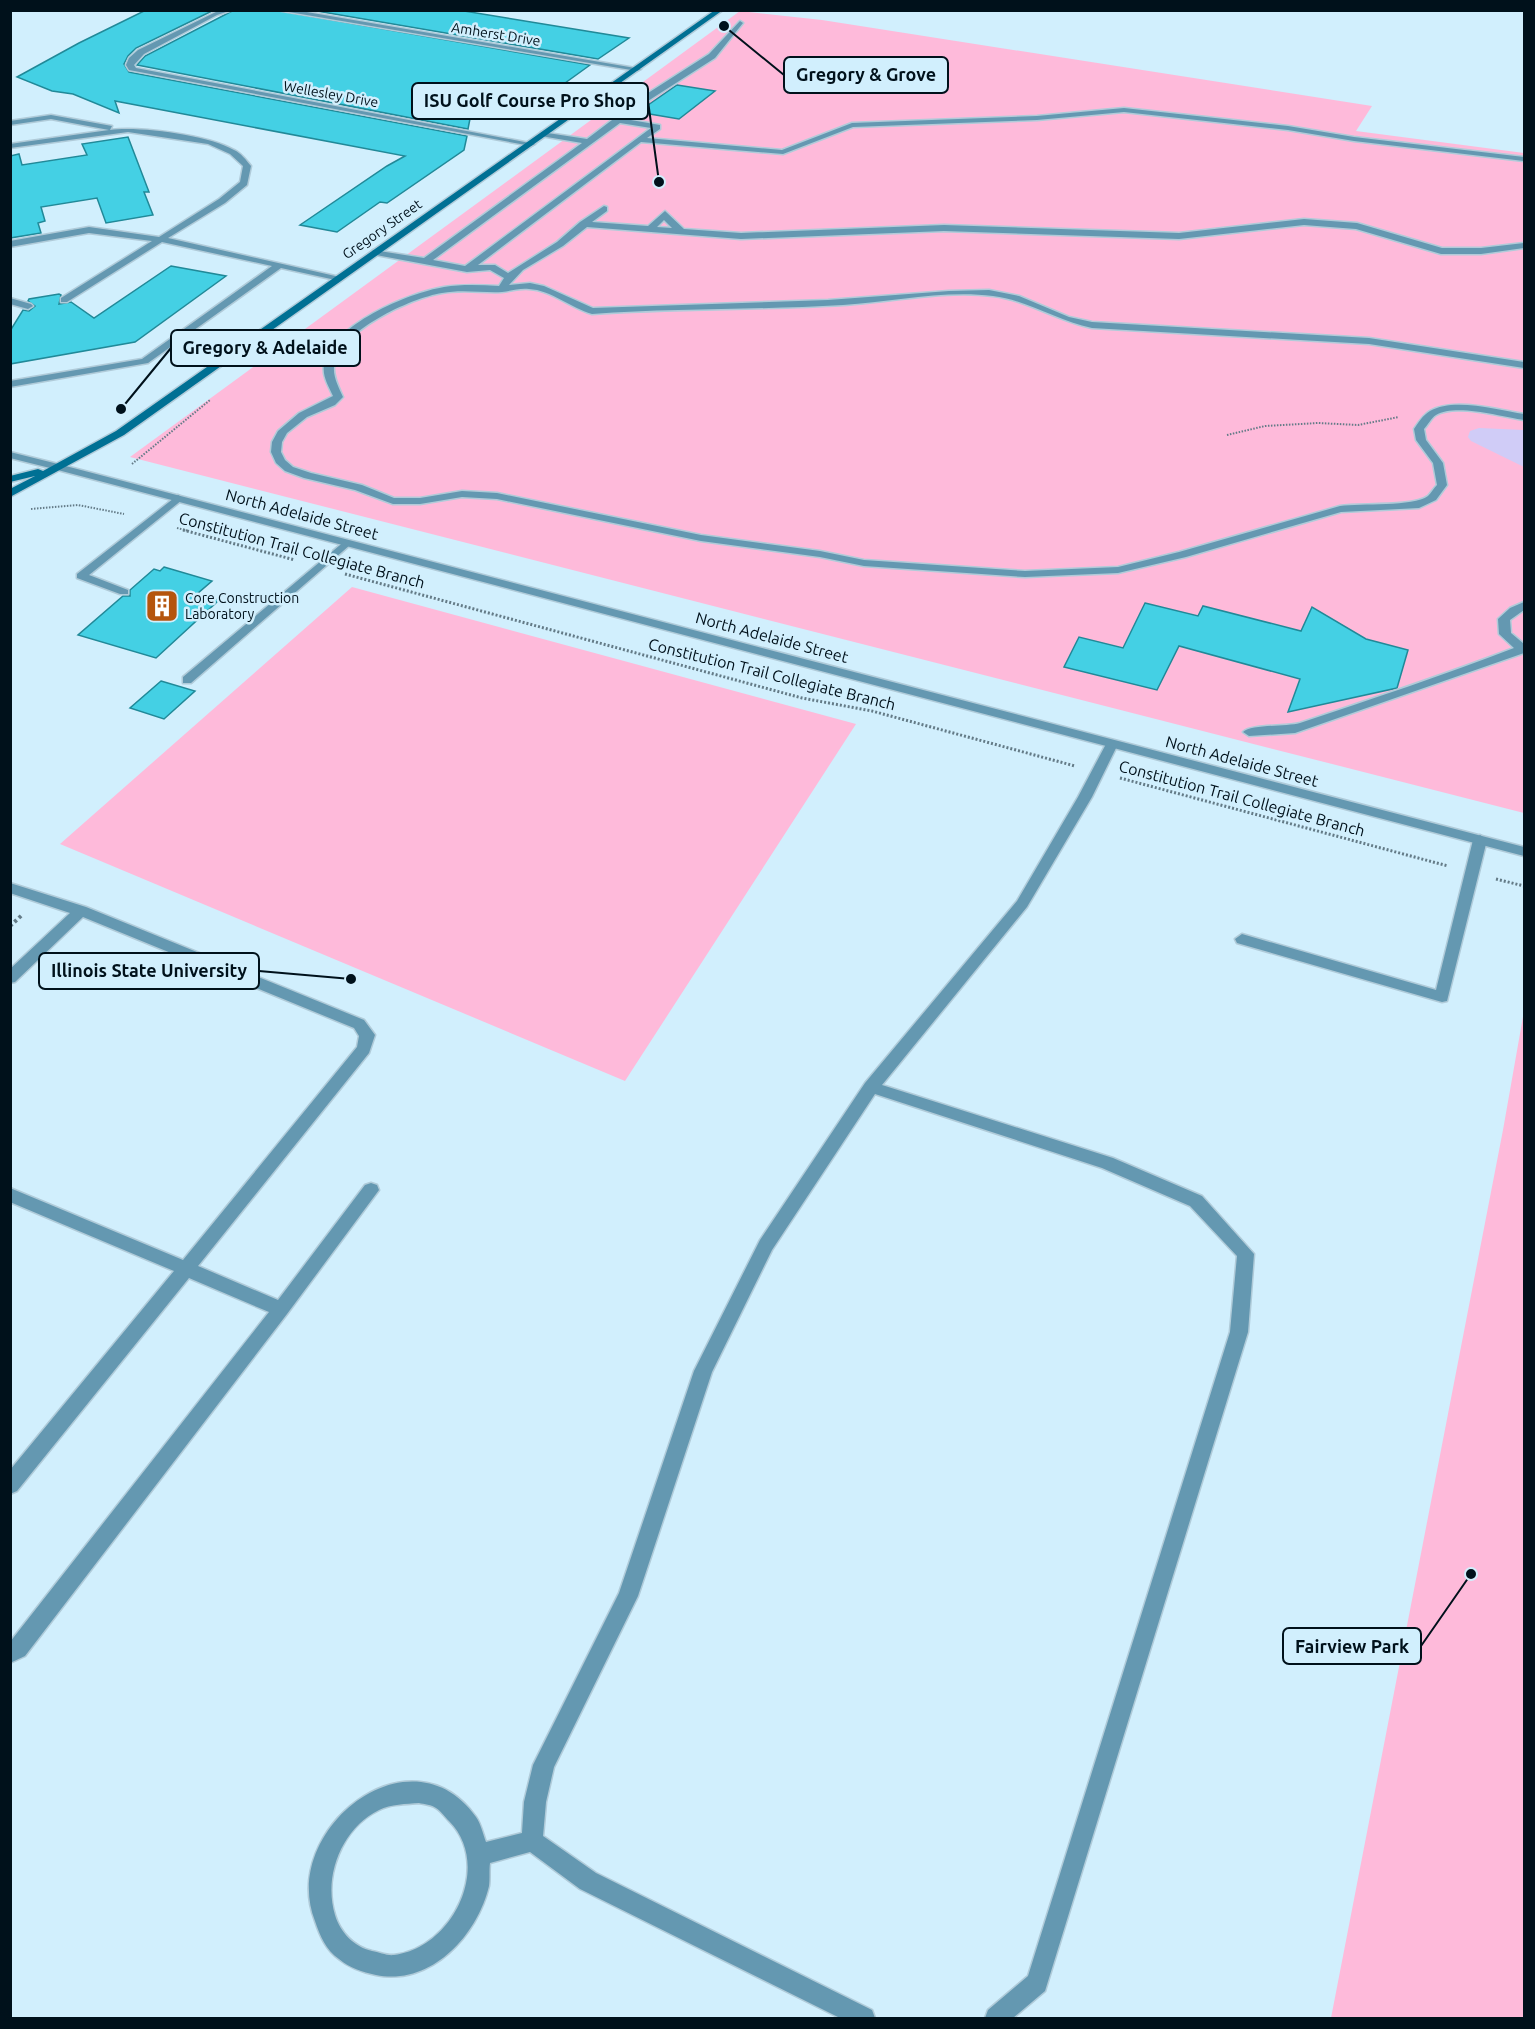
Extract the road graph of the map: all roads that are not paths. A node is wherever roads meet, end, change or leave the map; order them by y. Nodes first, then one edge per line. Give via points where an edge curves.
1 (229, 10) edge
2 (280, 10) edge
3 (720, 10) edge
4 (740, 23) dead end
5 (637, 69) junction
6 (619, 120) junction
7 (10, 123) edge
8 (124, 130) junction
9 (544, 134) junction
10 (640, 140) junction
11 (589, 142) junction
12 (531, 144) junction
13 (10, 146) edge
14 (1524, 159) edge
15 (604, 209) dead end
16 (583, 224) junction
17 (651, 228) junction
18 (680, 230) junction
19 (163, 240) junction
20 (10, 244) edge
21 (1524, 246) edge
22 (376, 252) junction
23 (426, 261) junction
24 (278, 266) junction
25 (466, 269) junction
26 (508, 277) junction
27 (340, 278) junction
28 (502, 289) junction
29 (64, 300) dead end
30 (10, 301) edge
31 (28, 306) dead end
32 (1524, 365) edge
33 (10, 384) edge
34 (1524, 417) edge
35 (10, 455) edge
36 (58, 467) junction
37 (10, 479) edge
38 (10, 494) edge
39 (178, 498) junction
40 (346, 543) junction
41 (124, 592) dead end
42 (1524, 606) edge
43 (1524, 649) edge
44 (187, 680) dead end
45 (1249, 732) dead end
46 (1112, 744) junction
47 (1480, 840) junction
48 (1524, 852) edge
49 (10, 888) edge
50 (81, 910) junction
51 (1242, 939) dead end
52 (10, 978) edge
53 (871, 1087) junction
54 (371, 1190) dead end
55 (10, 1195) edge
56 (186, 1269) junction
57 (281, 1309) junction
58 (10, 1485) edge
59 (10, 1653) edge
60 (532, 1841) junction
61 (479, 1855) junction
62 (864, 2019) edge
63 (996, 2019) edge

1 - 12 street, Wellesley Drive via 141,52 130,65 141,73
2 - 5 street, Amherst Drive
3 - 5 main road, Gregory Street
4 - 6 street via 712,56
5 - 9 main road, Gregory Street
6 - 10 street via 657,127
6 - 11 street
7 - 8 street via 51,117
8 - 13 street
8 - 19 street via 210,142 233,152 247,166 244,183
9 - 11 street
9 - 12 main road, Gregory Street
10 - 14 street via 783,152 852,124 1124,110
10 - 25 street
11 - 23 street
12 - 22 main road, Gregory Street
15 - 16 street
16 - 17 street
16 - 26 street via 559,245
17 - 18 street
17 - 18 street via 665,214
18 - 21 street via 741,236 944,228 1179,236 1304,222 1357,226 1441,251
19 - 20 street via 89,230
19 - 24 street
19 - 29 street
22 - 23 street
22 - 27 main road, Gregory Street
23 - 25 street
24 - 27 street
24 - 33 street via 145,361
25 - 26 street via 492,267
26 - 28 street
27 - 36 main road, Gregory Street via 120,433
28 - 32 street via 523,283 540,287 592,311 991,293 1016,297 1088,325 1350,339
28 - 34 street via 465,286 432,292 358,326 335,351 328,366 338,397 303,415 284,431 277,442 280,461 308,476 358,487 393,501 462,494 497,496 701,538 864,563 1036,573 1118,570 1340,509 1415,506 1432,498 1442,485 1437,463 1421,440 1419,429 1433,412 1469,409
30 - 31 street
35 - 36 street, North Adelaide Street
36 - 37 main road, Gregory Street
36 - 38 main road, Gregory Street
36 - 39 street, North Adelaide Street
39 - 40 street, North Adelaide Street
39 - 41 street via 81,576
40 - 44 street
40 - 46 street, North Adelaide Street
42 - 43 street via 1504,619 1505,634
43 - 45 street via 1291,730
46 - 47 street, North Adelaide Street
46 - 53 street via 1022,904
47 - 48 street, North Adelaide Street
47 - 51 street via 1442,997
49 - 50 street
50 - 52 street
50 - 56 street via 359,1024 367,1035 364,1049
53 - 60 street via 766,1245 703,1371 628,1596 544,1765
53 - 63 street via 1107,1163 1196,1201 1246,1254 1239,1332 1037,1983
54 - 57 street
55 - 56 street
56 - 57 street
56 - 58 street
57 - 59 street via 18,1648
60 - 61 street
60 - 62 street via 588,1881
61 - 61 street via 477,1839 463,1815 444,1799 419,1792 393,1794 368,1805 345,1824 329,1850 320,1878 320,1907 330,1934 348,1954 372,1965 400,1966 428,1956 452,1937 470,1912 478,1889

